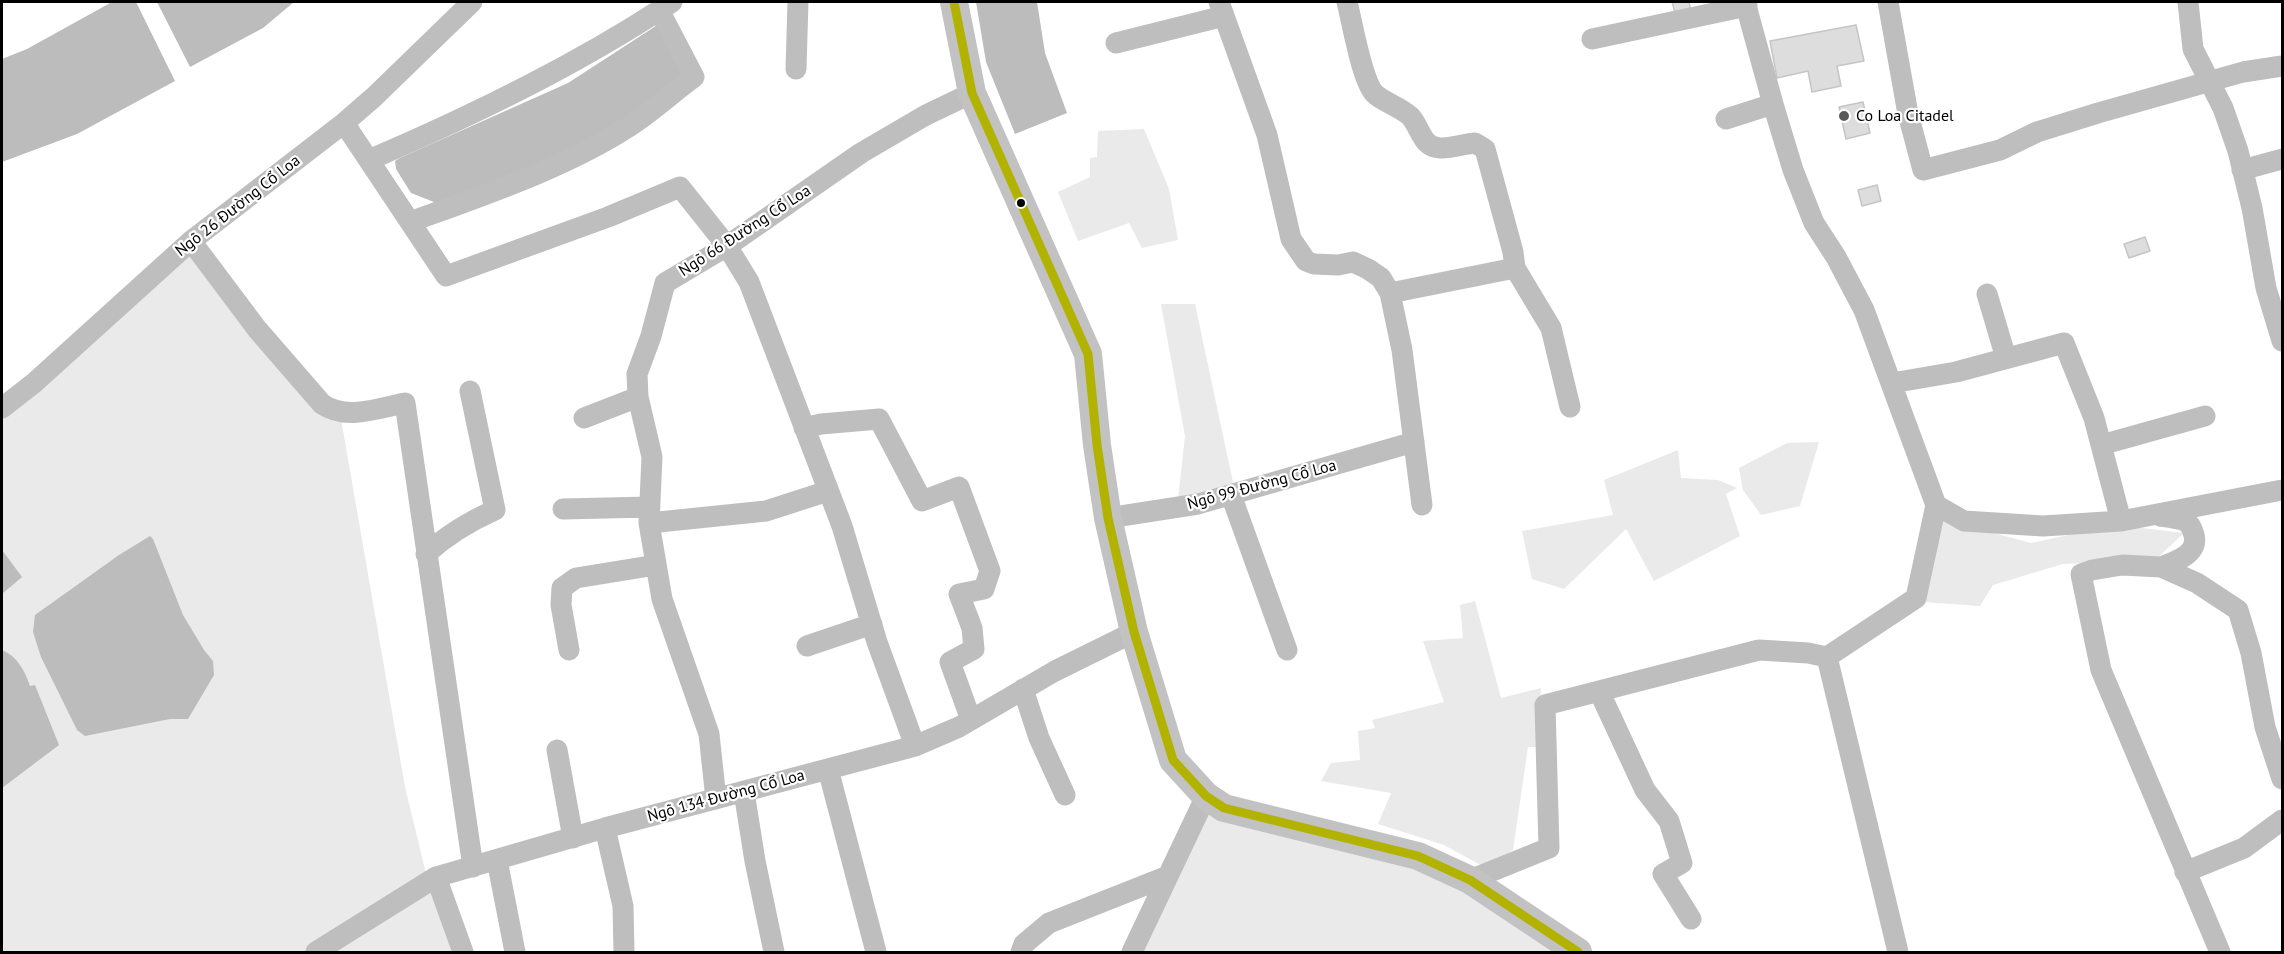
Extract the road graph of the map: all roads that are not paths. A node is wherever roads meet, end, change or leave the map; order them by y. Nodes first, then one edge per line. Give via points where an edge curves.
1 (472, 2) edge
2 (798, 2) edge
3 (954, 2) edge
4 (1347, 2) edge
5 (1888, 2) edge
6 (2188, 2) edge
7 (1746, 4) edge
8 (666, 6) edge
9 (1221, 9) edge
10 (1592, 39) dead end
11 (1116, 43) dead end
12 (2283, 66) edge
13 (796, 69) dead end
14 (2209, 81) junction
15 (972, 93) junction
16 (1773, 104) junction
17 (1726, 119) dead end
18 (344, 123) junction
19 (2283, 159) edge
20 (369, 160) junction
21 (2242, 170) junction
22 (410, 222) junction
23 (191, 241) junction
24 (727, 246) junction
25 (1515, 268) junction
26 (1390, 293) junction
27 (1987, 294) dead end
28 (2281, 332) edge
29 (2007, 358) junction
30 (1892, 383) junction
31 (470, 391) dead end
32 (638, 397) junction
33 (1570, 407) dead end
34 (2, 408) edge
35 (2205, 416) dead end
36 (584, 418) dead end
37 (804, 428) junction
38 (1414, 442) junction
39 (2101, 445) junction
40 (2283, 490) edge
41 (828, 491) junction
42 (1232, 495) junction
43 (1422, 505) dead end
44 (1936, 505) junction
45 (563, 509) dead end
46 (649, 515) junction
47 (2153, 515) junction
48 (1108, 518) junction
49 (2121, 521) junction
50 (426, 554) junction
51 (656, 565) junction
52 (2161, 567) junction
53 (872, 624) junction
54 (1134, 632) junction
55 (807, 646) dead end
56 (569, 650) dead end
57 (1287, 650) dead end
58 (1827, 657) junction
59 (1023, 689) junction
60 (1599, 691) junction
61 (971, 720) junction
62 (915, 746) junction
63 (557, 750) dead end
64 (828, 769) junction
65 (2283, 779) edge
66 (744, 792) junction
67 (1065, 795) dead end
68 (1206, 796) junction
69 (716, 799) junction
70 (2283, 820) edge
71 (605, 828) junction
72 (573, 838) junction
73 (496, 860) junction
74 (473, 867) junction
75 (2185, 872) junction
76 (1168, 876) junction
77 (436, 877) junction
78 (1470, 880) junction
79 (1691, 919) dead end
80 (316, 952) edge
81 (463, 952) edge
82 (515, 952) edge
83 (624, 952) edge
84 (774, 952) edge
85 (876, 952) edge
86 (1021, 952) edge
87 (1132, 952) edge
88 (1578, 952) edge
89 (1898, 952) edge
90 (2220, 952) edge

1 - 18 street, Ngõ 26 Đường Cổ Loa
2 - 13 street
3 - 15 street
4 - 25 street via 1367,81 1375,94 1411,117 1432,147 1475,143 1485,149
5 - 14 street via 1908,114 1923,170 2000,150 2037,132
6 - 14 street via 2193,49
7 - 10 street
7 - 16 street
8 - 20 street via 496,103
8 - 22 street via 694,76 636,122 581,152 491,193
9 - 11 street
9 - 26 street via 1267,135 1291,239 1306,261 1331,265 1353,262 1382,278
12 - 14 street
14 - 21 street via 2223,108
15 - 24 street, Ngõ 66 Đường Cổ Loa via 861,153
15 - 48 street via 1088,354 1096,445
16 - 17 street
16 - 30 street via 1814,223 1864,310
18 - 20 street
18 - 23 street, Ngõ 26 Đường Cổ Loa
19 - 21 street
20 - 22 street
21 - 28 street via 2266,288
22 - 24 street via 446,276 680,187
23 - 34 street, Ngõ 26 Đường Cổ Loa
23 - 50 street via 257,330 322,404 348,414 405,403
24 - 32 street, Ngõ 66 Đường Cổ Loa via 665,283 639,365
24 - 37 street via 749,282
25 - 26 street
25 - 33 street via 1551,328
26 - 38 street
27 - 29 street
29 - 30 street
29 - 39 street via 2064,342
30 - 44 street
31 - 50 street via 495,510 447,535
32 - 36 street
32 - 46 street, Ngõ 66 Đường Cổ Loa via 652,457
35 - 39 street
37 - 41 street
37 - 61 street via 879,419 922,501 958,488 990,572 984,589 959,594 972,628 974,649 950,662
38 - 42 street, Ngõ 99 Đường Cổ Loa
38 - 43 street
39 - 49 street
40 - 47 street
41 - 46 street via 766,512
41 - 53 street
42 - 48 street, Ngõ 99 Đường Cổ Loa
42 - 57 street
44 - 49 street via 1964,521 2043,526
44 - 58 street via 1916,598
45 - 46 street
46 - 51 street, Ngõ 66 Đường Cổ Loa
47 - 49 street
47 - 52 street via 2183,520 2192,527 2195,539 2190,553
48 - 54 street
50 - 74 street
51 - 56 street via 576,578 562,588
51 - 69 street, Ngõ 66 Đường Cổ Loa via 662,599 709,734
52 - 65 street via 2197,582 2238,610 2265,727
52 - 75 street via 2122,565 2092,570 2081,574 2081,581 2101,670
53 - 55 street
53 - 62 street
54 - 59 street, Ngõ 134 Đường Cổ Loa
54 - 68 street via 1173,760
58 - 60 street via 1759,650
58 - 89 street
59 - 61 street, Ngõ 134 Đường Cổ Loa
59 - 67 street via 1039,738
60 - 78 street via 1545,705 1549,848
60 - 79 street via 1645,790 1668,821 1682,863 1663,874
61 - 62 street, Ngõ 134 Đường Cổ Loa
62 - 64 street, Ngõ 134 Đường Cổ Loa
63 - 72 street
64 - 66 street, Ngõ 134 Đường Cổ Loa
64 - 85 street
66 - 69 street, Ngõ 134 Đường Cổ Loa
66 - 84 street
68 - 76 street
68 - 78 street via 1224,808 1418,856
69 - 71 street, Ngõ 134 Đường Cổ Loa
70 - 75 street via 2232,855
71 - 72 street, Ngõ 134 Đường Cổ Loa
71 - 83 street via 623,906
72 - 73 street, Ngõ 134 Đường Cổ Loa
73 - 74 street, Ngõ 134 Đường Cổ Loa
73 - 82 street
74 - 77 street, Ngõ 134 Đường Cổ Loa
75 - 90 street
76 - 86 street via 1049,923 1024,944
76 - 87 street
77 - 80 street, Ngõ 134 Đường Cổ Loa
77 - 81 street
78 - 88 street

